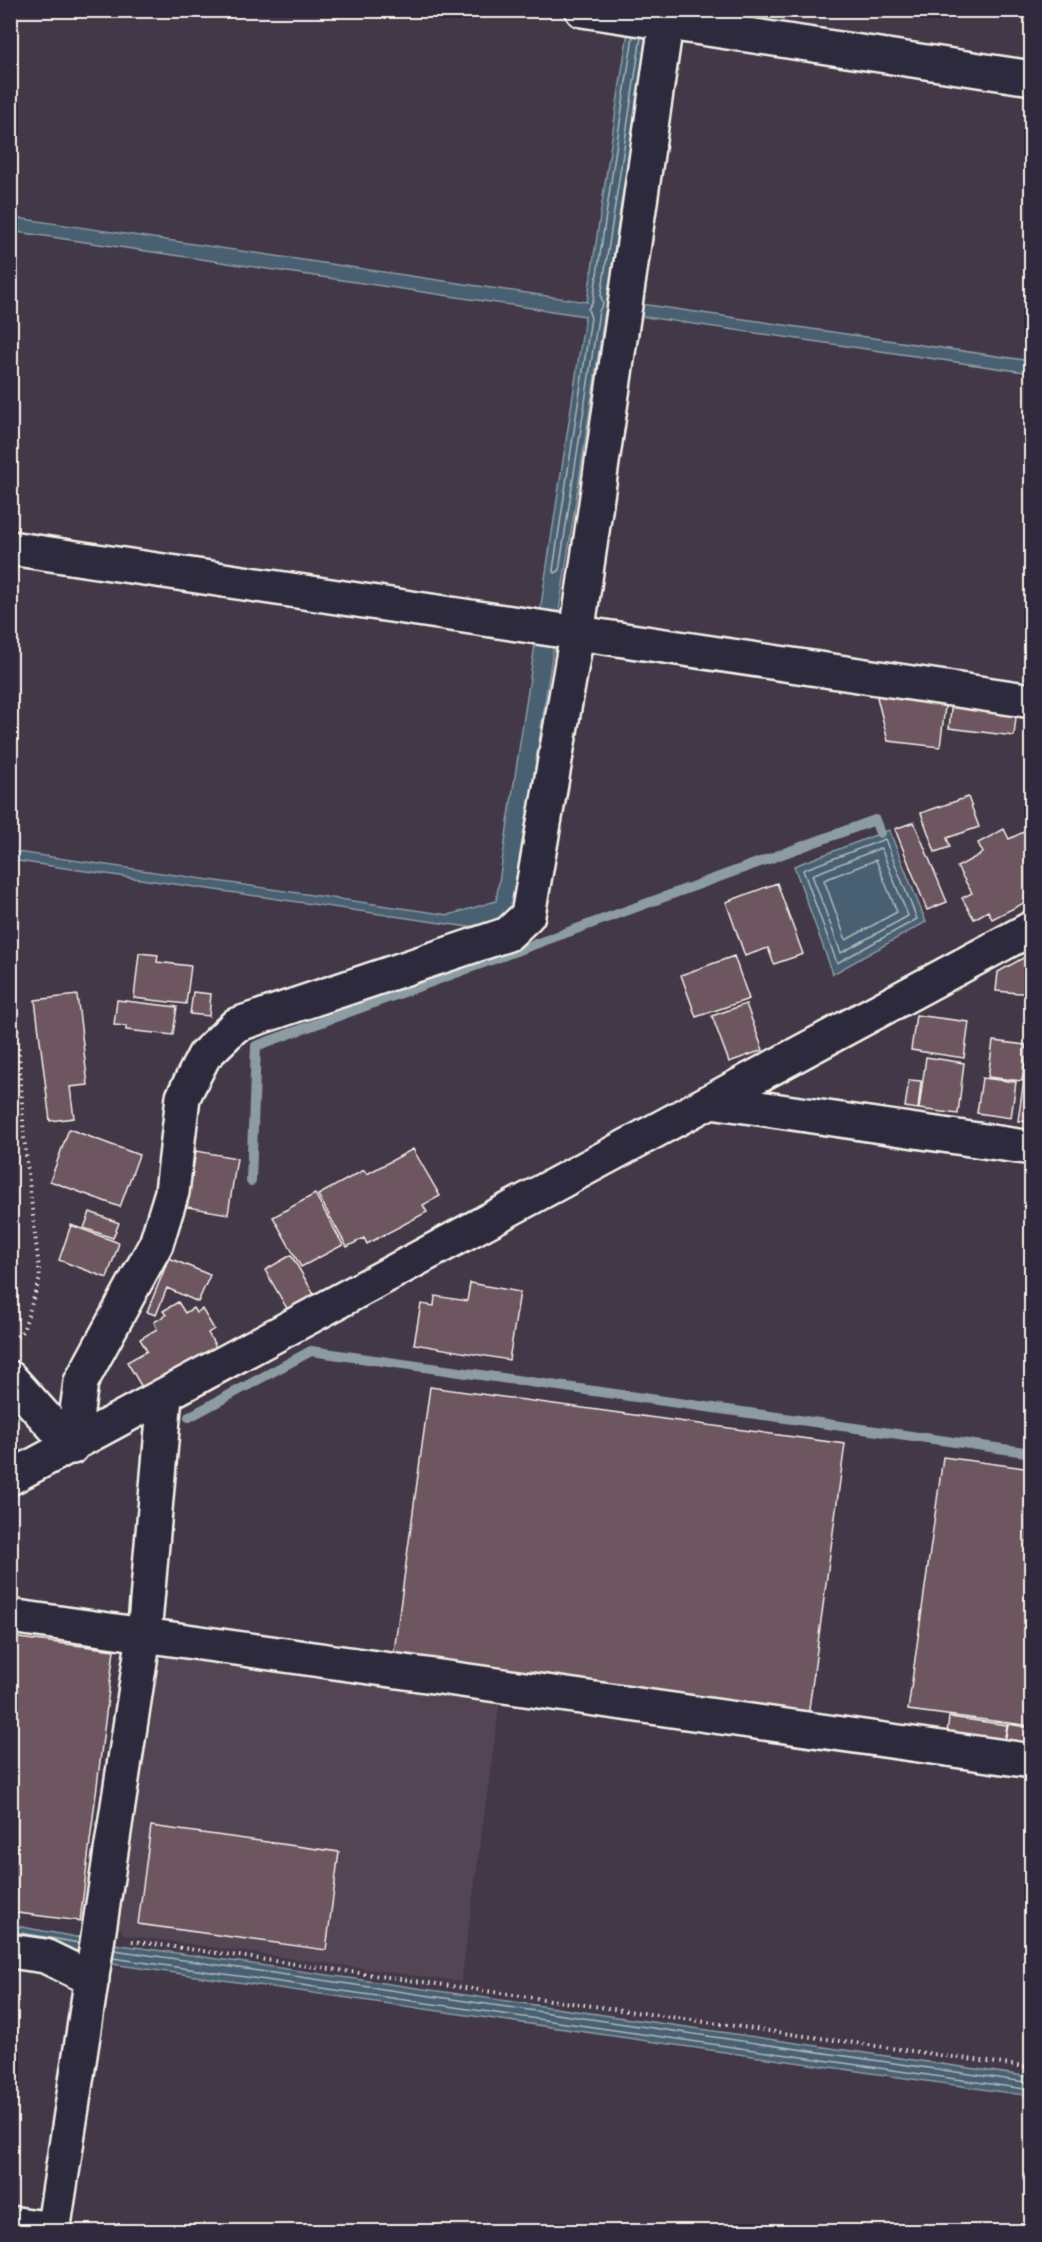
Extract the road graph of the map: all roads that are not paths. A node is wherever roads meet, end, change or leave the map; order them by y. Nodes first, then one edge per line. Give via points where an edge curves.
1 (582, 10) edge
2 (654, 18) edge
3 (1032, 78) edge
4 (10, 549) edge
5 (557, 631) junction
6 (1032, 701) edge
7 (1032, 928) edge
8 (711, 1101) junction
9 (1032, 1148) edge
10 (10, 1378) edge
11 (165, 1396) junction
12 (72, 1447) junction
13 (10, 1478) edge
14 (10, 1616) edge
15 (144, 1635) junction
16 (1032, 1761) edge
17 (10, 1951) edge
18 (93, 1974) junction
19 (10, 2223) edge
20 (53, 2230) edge

1 - 2 street
2 - 3 street
2 - 5 street via 624,308
4 - 5 street
5 - 6 street
5 - 12 street via 528,915 508,934 236,1025 204,1056 183,1097 172,1192 156,1244 81,1382
7 - 8 street
8 - 9 street
8 - 11 street
10 - 12 street
11 - 12 street
11 - 15 street
12 - 13 street
14 - 15 street
15 - 16 street
15 - 18 street
17 - 18 street via 45,1956
18 - 20 street
19 - 20 street

